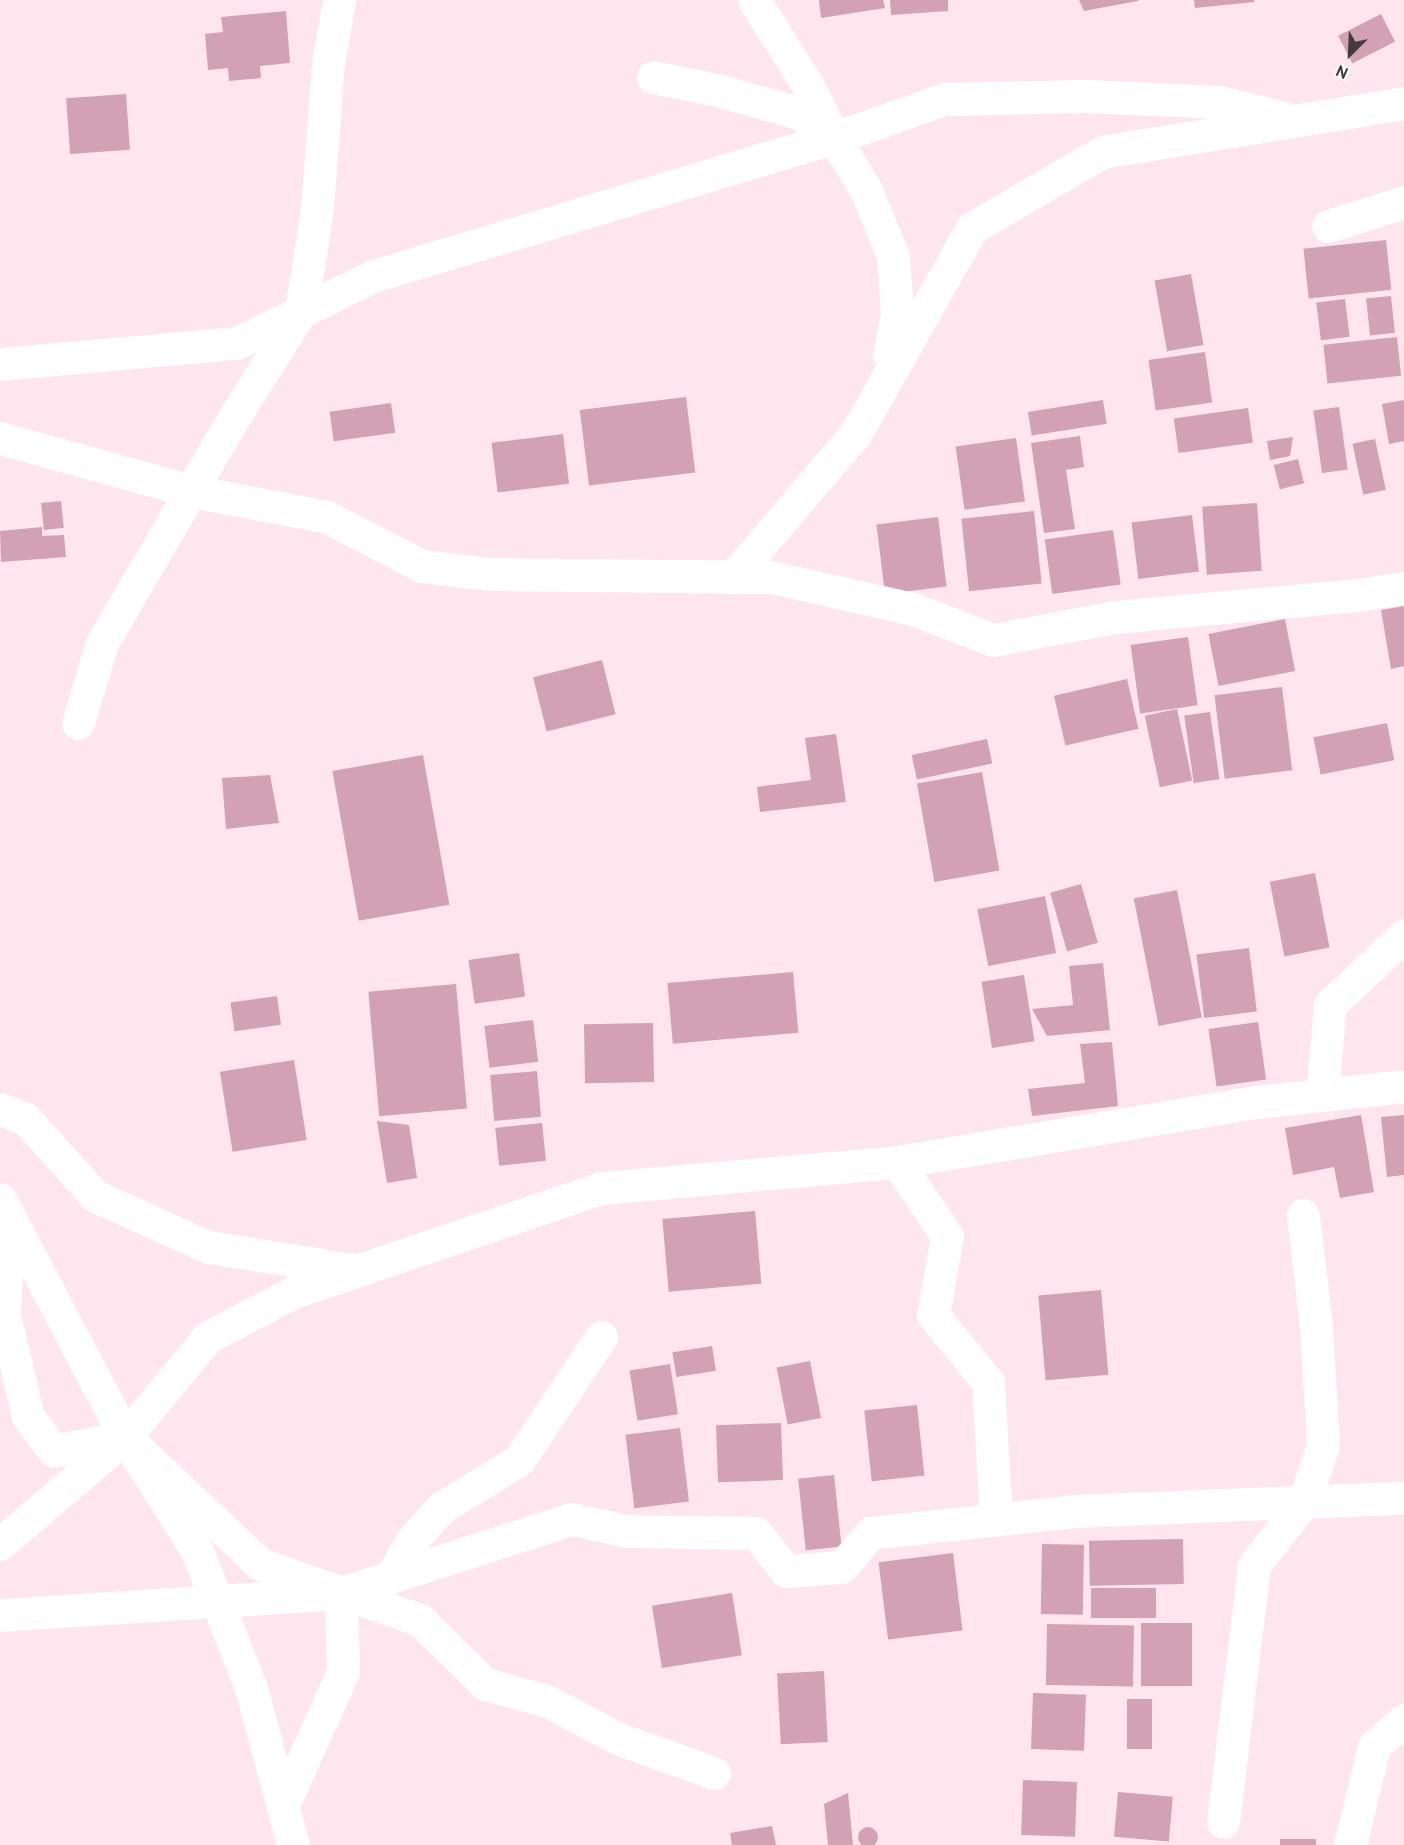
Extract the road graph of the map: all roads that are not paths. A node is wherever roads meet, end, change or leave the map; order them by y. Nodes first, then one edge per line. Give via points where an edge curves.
1 (339, 0) edge
2 (754, 0) edge
3 (653, 77) dead end
4 (1404, 104) edge
5 (1292, 120) junction
6 (834, 138) junction
7 (1404, 202) edge
8 (1328, 226) dead end
9 (301, 311) junction
10 (0, 364) edge
11 (882, 386) junction
12 (0, 438) edge
13 (191, 491) junction
14 (733, 577) junction
15 (1404, 588) edge
16 (78, 723) dead end
17 (1404, 935) edge
18 (1404, 1086) edge
19 (1322, 1094) junction
20 (0, 1110) edge
21 (897, 1162) junction
22 (4, 1207) edge
23 (1303, 1215) dead end
24 (357, 1271) junction
25 (2, 1320) edge
26 (601, 1337) dead end
27 (125, 1437) junction
28 (1404, 1498) edge
29 (1304, 1502) junction
30 (996, 1520) junction
31 (0, 1544) edge
32 (391, 1577) junction
33 (342, 1593) junction
34 (216, 1599) junction
35 (0, 1615) edge
36 (1404, 1720) edge
37 (714, 1773) dead end
38 (282, 1805) junction
39 (1223, 1822) dead end
40 (293, 1845) edge
41 (1350, 1845) edge

1 - 9 street via 328,63 317,209
2 - 6 street via 807,84
3 - 6 street via 799,113
4 - 5 street
5 - 6 street via 1220,102 1086,96 945,99
5 - 11 street via 1102,152 972,228
6 - 9 street via 373,276
6 - 11 street via 866,190 892,255 897,315
7 - 8 street
9 - 10 street via 237,343
9 - 13 street
11 - 14 street via 856,432
12 - 13 street
13 - 14 street via 327,517 422,566 489,574
13 - 16 street via 102,643
14 - 15 street via 771,577 913,609 993,640 1115,617
17 - 19 street via 1330,1005
18 - 19 street
19 - 21 street
20 - 24 street via 26,1119 95,1196 208,1247
21 - 24 street via 601,1188
21 - 30 street via 947,1236 933,1315 988,1382
22 - 25 street
22 - 27 street
23 - 29 street via 1316,1326 1323,1445
24 - 27 street via 294,1292 208,1337
25 - 27 street via 28,1417 54,1451
26 - 32 street via 519,1460 441,1508 412,1540
27 - 31 street
27 - 33 street via 260,1564
27 - 34 street via 197,1551
28 - 29 street
29 - 30 street via 1075,1511
29 - 39 street via 1254,1565
30 - 32 street via 870,1533 842,1568 786,1571 756,1533 626,1531 572,1519
32 - 33 street
33 - 34 street
33 - 37 street via 420,1620 485,1684 547,1701 619,1739
33 - 38 street via 343,1672
34 - 35 street
34 - 38 street via 251,1688
36 - 41 street via 1374,1746
38 - 40 street

